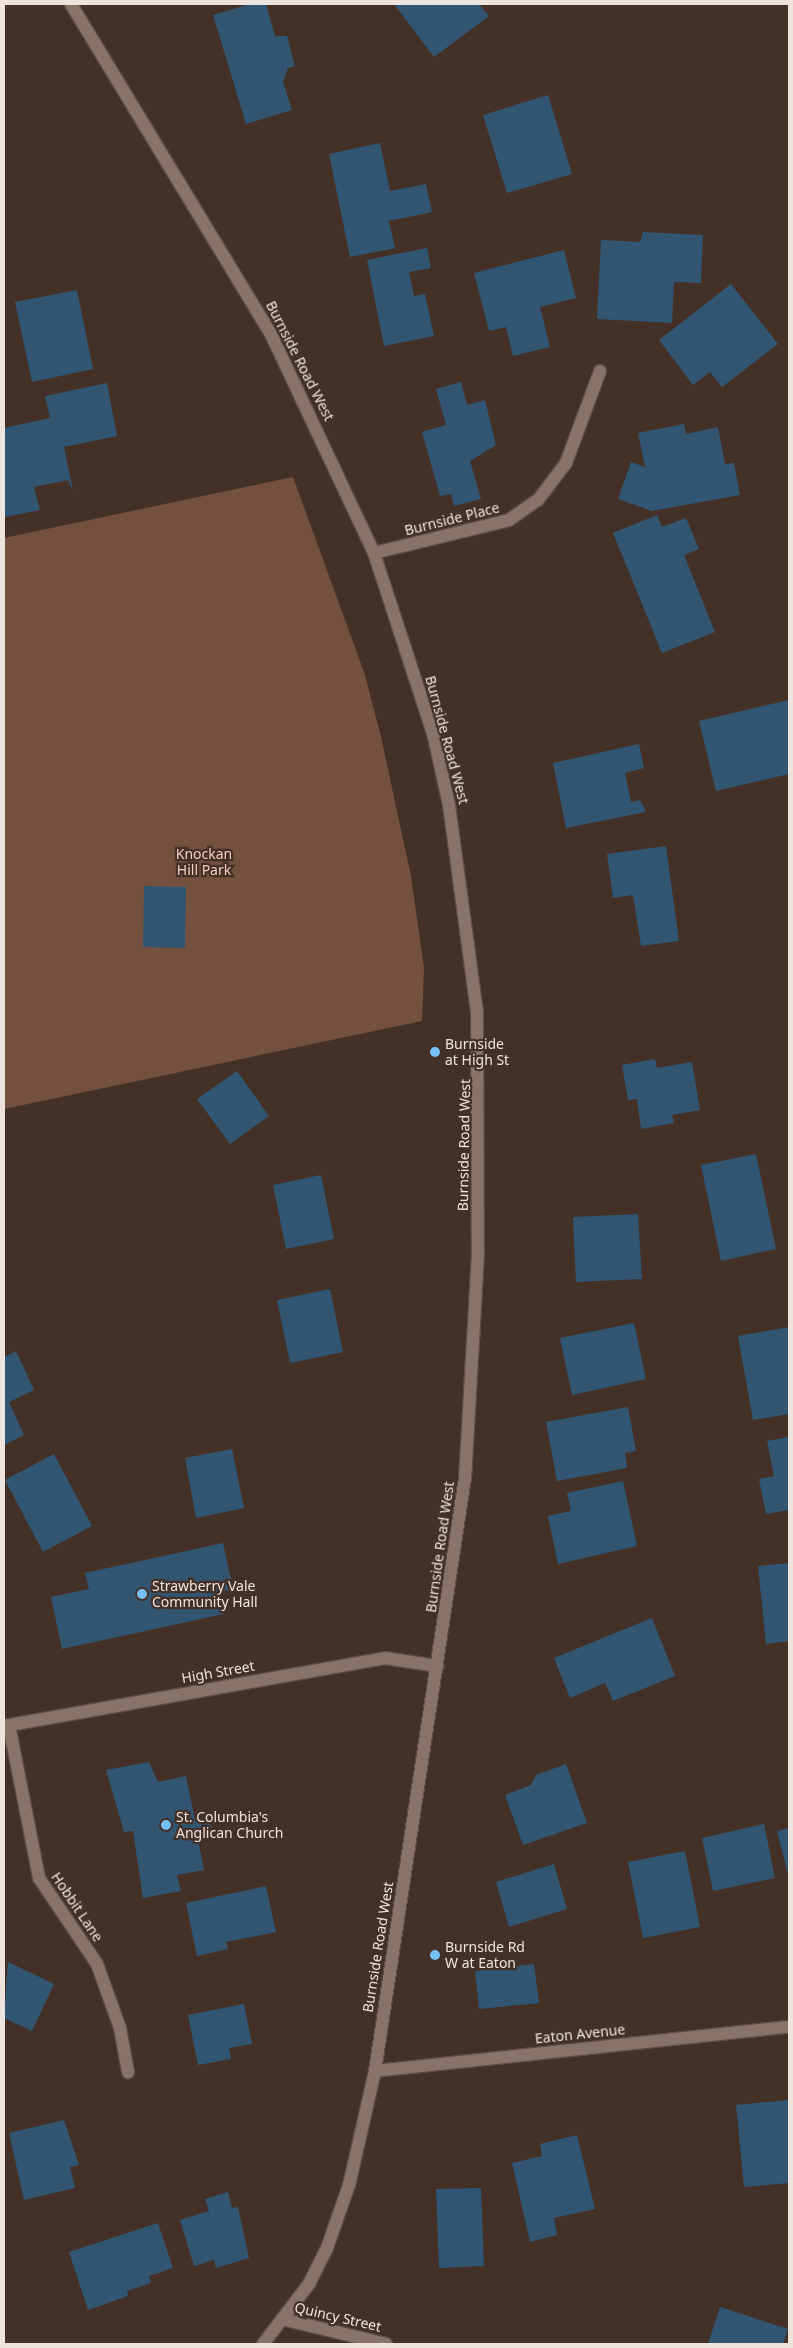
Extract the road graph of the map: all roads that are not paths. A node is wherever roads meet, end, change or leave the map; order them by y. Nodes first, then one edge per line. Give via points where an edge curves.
1 (71, 4) edge
2 (600, 371) dead end
3 (374, 553) junction
4 (437, 1666) junction
5 (6, 1725) edge
6 (789, 2026) edge
7 (375, 2071) junction
8 (128, 2072) dead end
9 (282, 2320) junction
10 (263, 2344) edge
11 (386, 2344) edge

1 - 3 street, Burnside Road West via 270,332
2 - 3 street, Burnside Place via 566,463 538,500 509,520
3 - 4 street, Burnside Road West via 433,733 449,805 477,1011 481,1097 476,1305 462,1497
4 - 5 street, High Street via 385,1658
4 - 7 street, Burnside Road West
5 - 8 street, Hobbit Lane via 39,1878 97,1964 117,2020
6 - 7 street, Eaton Avenue
7 - 9 street, Burnside Road West via 349,2185 327,2248 309,2284
9 - 10 street, Burnside Road West
9 - 11 street, Quincy Street

